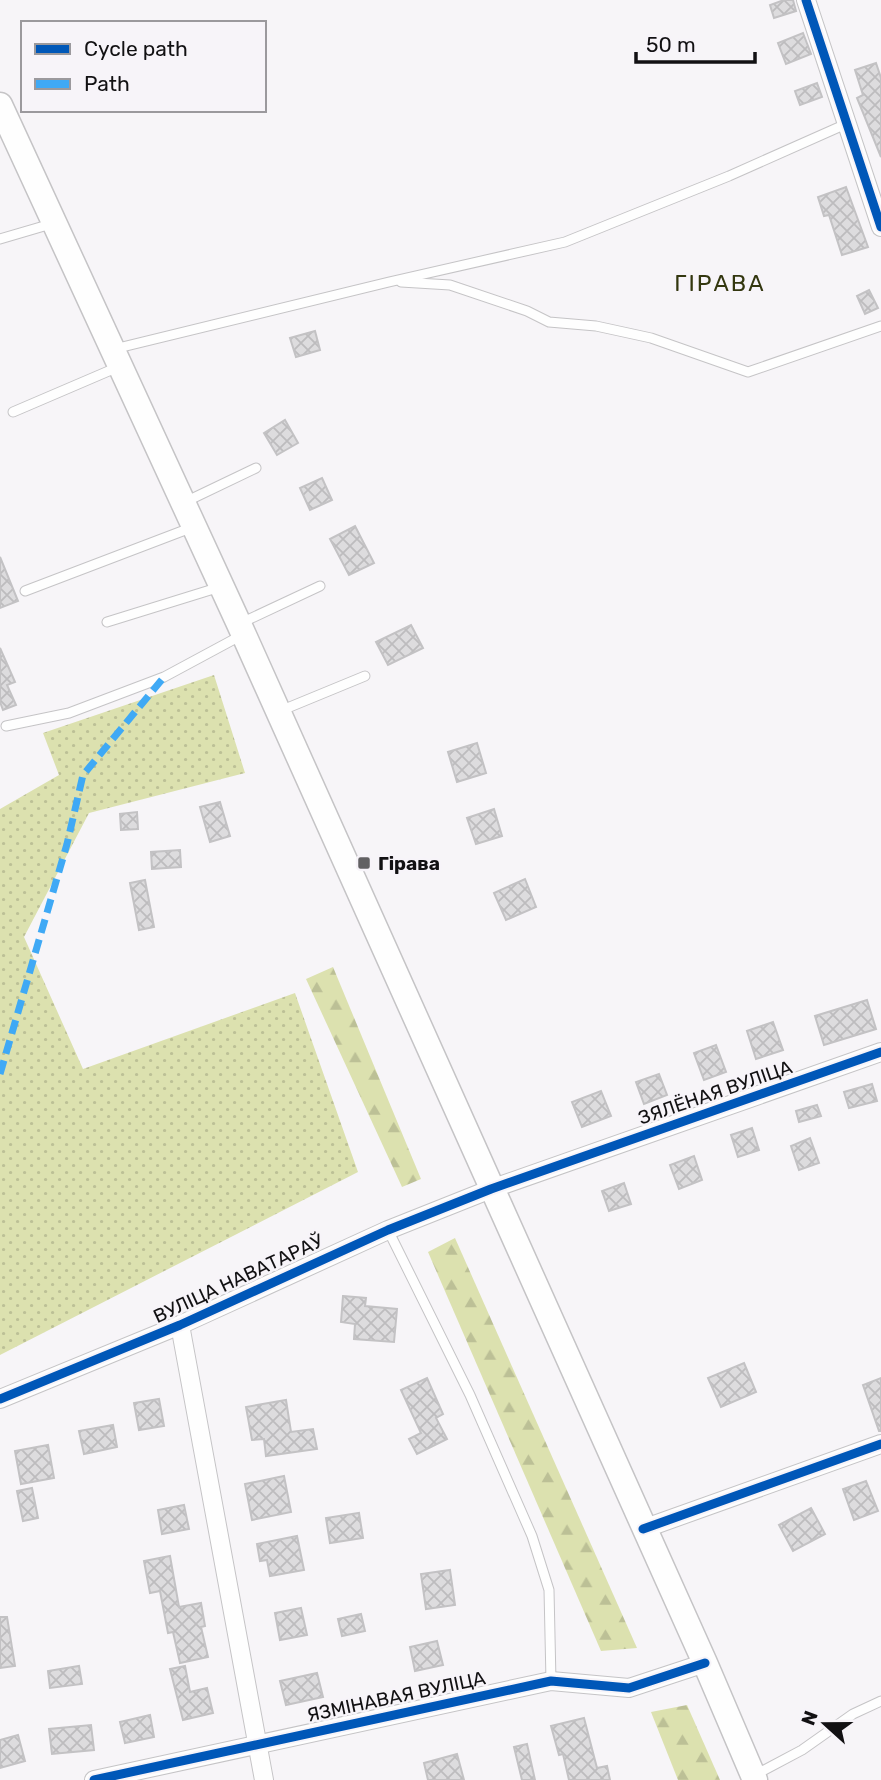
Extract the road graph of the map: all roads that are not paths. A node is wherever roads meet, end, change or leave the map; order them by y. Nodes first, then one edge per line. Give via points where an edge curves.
1 (806, 0) edge
2 (0, 105) edge
3 (846, 124) junction
4 (53, 224) junction
5 (881, 228) edge
6 (0, 239) edge
7 (389, 282) junction
8 (881, 326) edge
9 (116, 358) junction
10 (13, 412) dead end
11 (256, 468) dead end
12 (184, 503) junction
13 (194, 526) junction
14 (222, 586) junction
15 (320, 586) dead end
16 (25, 591) dead end
17 (107, 622) dead end
18 (241, 629) junction
19 (365, 676) dead end
20 (278, 712) junction
21 (6, 726) dead end
22 (881, 1052) edge
23 (491, 1189) junction
24 (388, 1230) junction
25 (180, 1325) junction
26 (0, 1399) edge
27 (881, 1444) edge
28 (643, 1529) junction
29 (705, 1663) junction
30 (551, 1681) junction
31 (881, 1701) edge
32 (257, 1744) junction
33 (754, 1778) edge
34 (94, 1780) edge
35 (264, 1780) edge

1 - 3 street
2 - 4 main road
3 - 5 street
3 - 7 lane via 565,242
4 - 6 lane
4 - 9 main road
7 - 8 lane via 450,285 549,322 651,338 748,372
7 - 9 lane
9 - 10 lane
9 - 12 main road
11 - 12 lane
12 - 13 main road
13 - 14 main road
13 - 16 lane
14 - 17 lane
14 - 18 main road
15 - 18 lane
18 - 20 main road
18 - 21 lane via 164,677 69,713
19 - 20 lane
20 - 23 main road
22 - 23 street, ЗЯЛЁНАЯ ВУЛІЦА
23 - 24 street, ВУЛІЦА НАВАТАРАЎ
23 - 28 main road
24 - 25 street, ВУЛІЦА НАВАТАРАЎ
24 - 30 lane via 533,1536 549,1590
25 - 26 street, ВУЛІЦА НАВАТАРАЎ
25 - 32 street
27 - 28 street
28 - 29 main road
29 - 30 street, ЯЗМІНАВАЯ ВУЛІЦА via 629,1688
29 - 33 main road
30 - 32 street, ЯЗМІНАВАЯ ВУЛІЦА
31 - 33 lane
32 - 34 street, ЯЗМІНАВАЯ ВУЛІЦА
32 - 35 street

